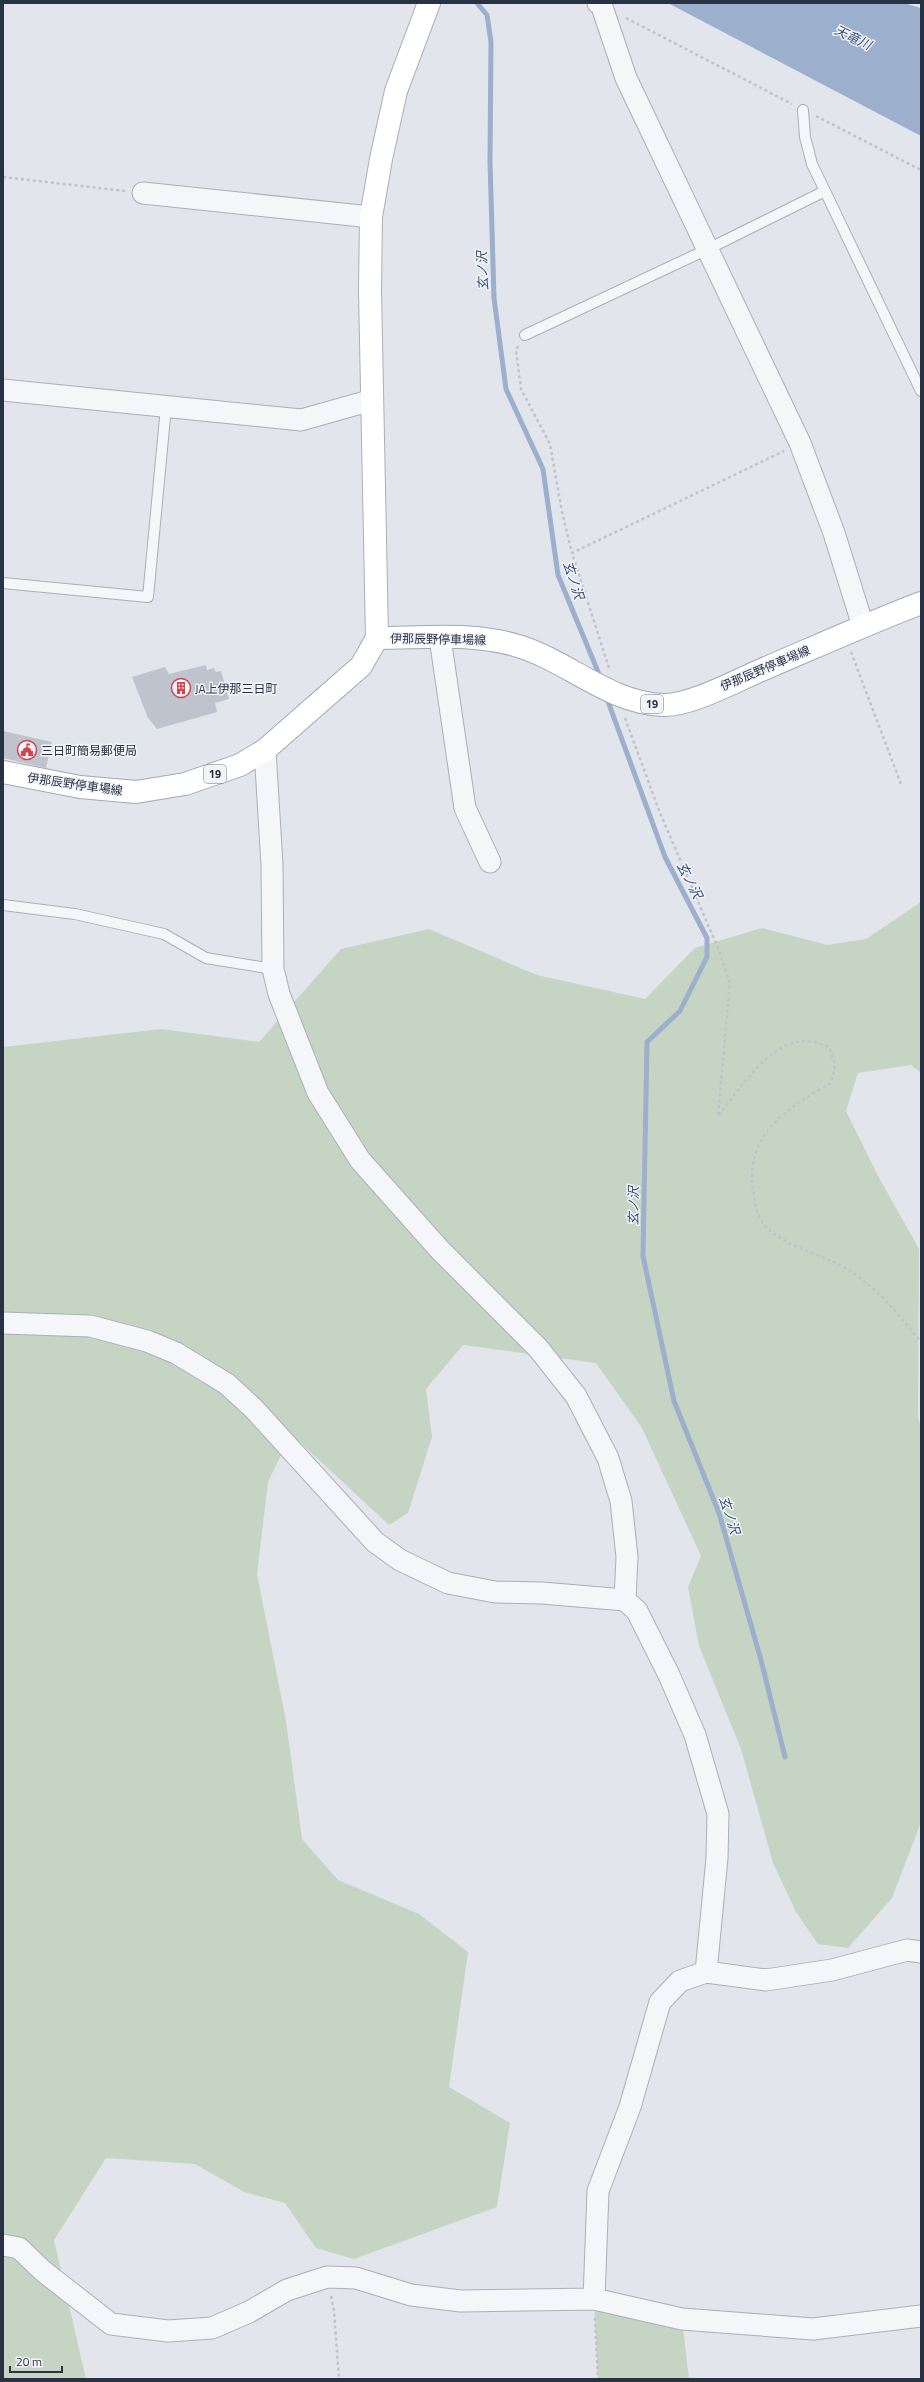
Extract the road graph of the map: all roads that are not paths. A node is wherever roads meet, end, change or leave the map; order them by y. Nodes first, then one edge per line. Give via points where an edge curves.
1 (429, 3) edge
2 (600, 4) edge
3 (803, 110) road end
4 (825, 191) junction
5 (143, 194) road end
6 (371, 217) junction
7 (708, 249) junction
8 (525, 335) road end
9 (3, 390) edge
10 (921, 391) edge
11 (372, 400) junction
12 (166, 407) junction
13 (3, 583) edge
14 (921, 603) edge
15 (854, 630) junction
16 (376, 638) junction
17 (440, 638) junction
18 (265, 750) junction
19 (3, 772) edge
20 (490, 862) dead end
21 (3, 905) edge
22 (273, 969) junction
23 (3, 1323) edge
24 (625, 1600) junction
25 (921, 1952) edge
26 (706, 1972) junction
27 (3, 2245) edge
28 (594, 2299) junction
29 (921, 2316) edge

1 - 6 main road via 396,91
2 - 7 street via 626,78
3 - 4 lane via 806,143 812,164
4 - 7 lane
4 - 10 lane
5 - 6 street
6 - 11 main road
7 - 8 lane
7 - 15 street via 800,443 834,534
9 - 12 street
11 - 12 street via 301,420
11 - 16 main road
12 - 13 lane via 148,597
14 - 15 main road, 伊那辰野停車場線 / 19
15 - 17 main road, 伊那辰野停車場線 / 19 via 678,704 650,704 617,695 540,654 518,646 496,641
16 - 17 main road, 伊那辰野停車場線 / 19
16 - 18 main road, 伊那辰野停車場線 / 19 via 361,666
17 - 20 street via 465,808
18 - 19 main road, 伊那辰野停車場線 / 19 via 240,766 185,784 136,792 80,787
18 - 22 street via 272,865
21 - 22 lane via 75,914 164,934 206,958
22 - 24 street via 279,994 318,1093 360,1160 440,1250 538,1348 576,1396 608,1458 621,1501 627,1558
23 - 24 street via 90,1326 148,1341 176,1353 227,1384 254,1409 375,1542 400,1560 448,1583 495,1592
24 - 26 street via 637,1612 687,1715 718,1814 717,1858
25 - 26 street via 907,1950 832,1970 766,1980
26 - 28 street via 680,1981 660,2002 630,2107 598,2191
27 - 28 street via 19,2248 43,2271 111,2324 168,2331 212,2328 250,2312 287,2290 327,2277 356,2278 411,2295 461,2301
28 - 29 street via 682,2318 813,2329

